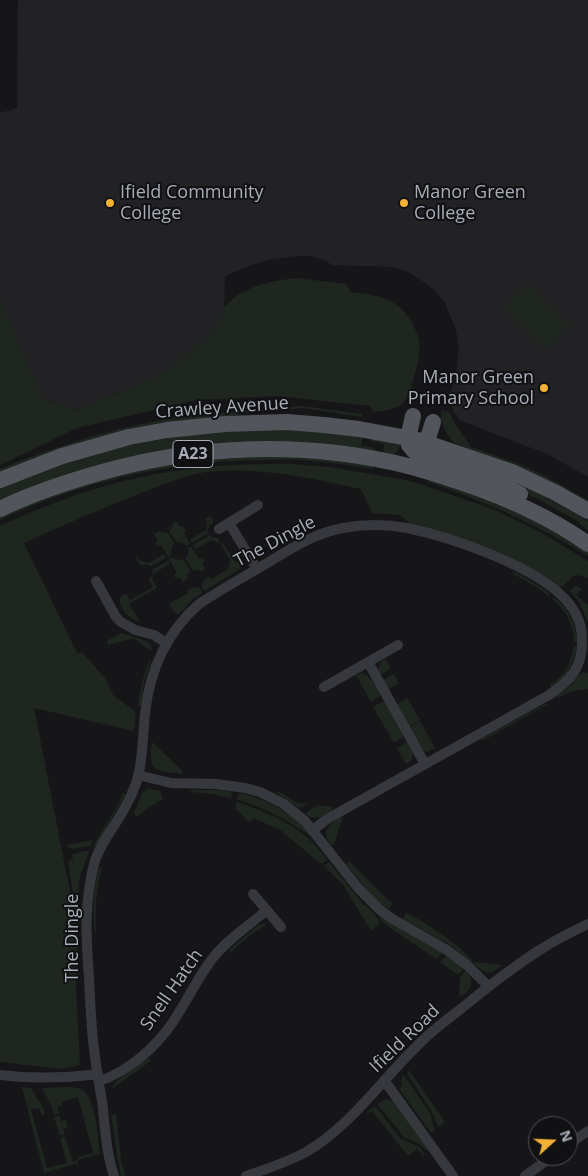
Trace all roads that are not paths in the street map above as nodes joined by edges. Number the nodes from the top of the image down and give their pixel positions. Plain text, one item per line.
1 (413, 416) dead end
2 (408, 438) junction
3 (422, 448) junction
4 (450, 451) junction
5 (394, 463) junction
6 (0, 480) edge
7 (258, 505) dead end
8 (0, 509) edge
9 (588, 511) edge
10 (229, 523) junction
11 (219, 529) dead end
12 (585, 541) edge
13 (257, 569) junction
14 (96, 581) dead end
15 (166, 643) junction
16 (398, 645) dead end
17 (368, 662) junction
18 (584, 664) edge
19 (324, 687) dead end
20 (424, 764) junction
21 (138, 775) junction
22 (314, 830) junction
23 (253, 894) dead end
24 (266, 910) junction
25 (588, 924) edge
26 (280, 927) dead end
27 (488, 986) junction
28 (0, 1075) edge
29 (99, 1078) junction
30 (384, 1080) junction
31 (539, 1166) edge
32 (114, 1176) edge
33 (246, 1176) edge
34 (452, 1176) edge
35 (525, 1176) edge

1 - 2 main road
2 - 3 main road, Crawley Avenue / A23
2 - 6 main road, Crawley Avenue / A23
3 - 4 main road, Crawley Avenue / A23
3 - 4 main road
3 - 5 main road
3 - 12 main road
4 - 9 main road, Crawley Avenue / A23
5 - 8 main road, A23
5 - 12 main road, A23
7 - 10 street
10 - 11 street
10 - 13 street
13 - 15 street, The Dingle
13 - 18 street, The Dingle
14 - 15 street
15 - 21 street, The Dingle
16 - 17 street
17 - 19 street
17 - 20 street
18 - 20 street, The Dingle
20 - 22 street, The Dingle
21 - 22 street
21 - 29 street, The Dingle
22 - 27 street
23 - 24 street
24 - 26 street
24 - 29 street, Snell Hatch
25 - 27 street, Ifield Road
27 - 30 street, Ifield Road
28 - 29 street
29 - 32 street, The Dingle
30 - 33 street, Ifield Road
30 - 34 street
31 - 35 street

